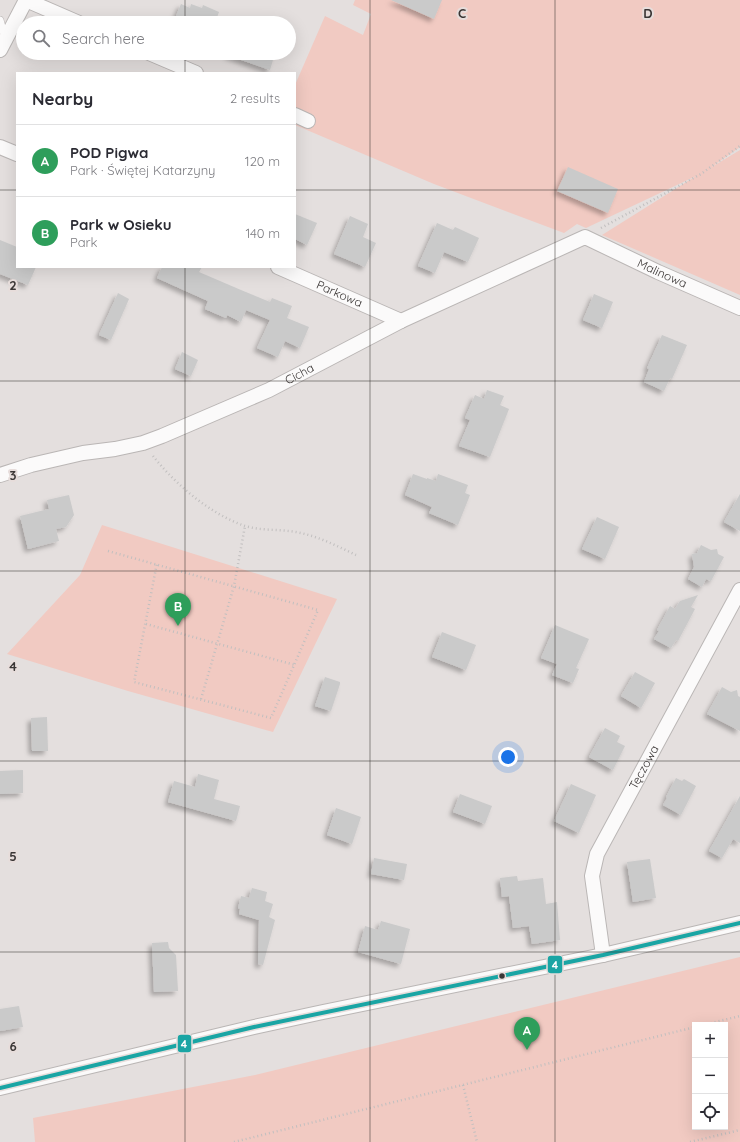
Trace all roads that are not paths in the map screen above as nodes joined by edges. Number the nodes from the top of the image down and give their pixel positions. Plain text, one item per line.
1 (26, 0) edge
2 (18, 16) edge
3 (63, 16) edge
4 (0, 20) edge
5 (16, 20) edge
6 (3, 45) edge
7 (165, 60) edge
8 (194, 72) edge
9 (296, 115) edge
10 (308, 121) dead end
11 (0, 147) edge
12 (16, 154) edge
13 (585, 237) joint
14 (280, 268) edge
15 (740, 308) edge
16 (402, 321) junction
17 (0, 475) edge
18 (740, 590) edge
19 (740, 922) edge
20 (603, 955) junction
21 (0, 1088) edge

1 - 2 street
1 - 3 street
4 - 6 lane
5 - 6 street
7 - 8 street
9 - 10 street
11 - 12 street
13 - 15 street, Malinowa
13 - 16 street, Cicha
14 - 16 street, Parkowa
16 - 17 street, Cicha
18 - 20 street, Tęczowa
19 - 20 street
20 - 21 street

